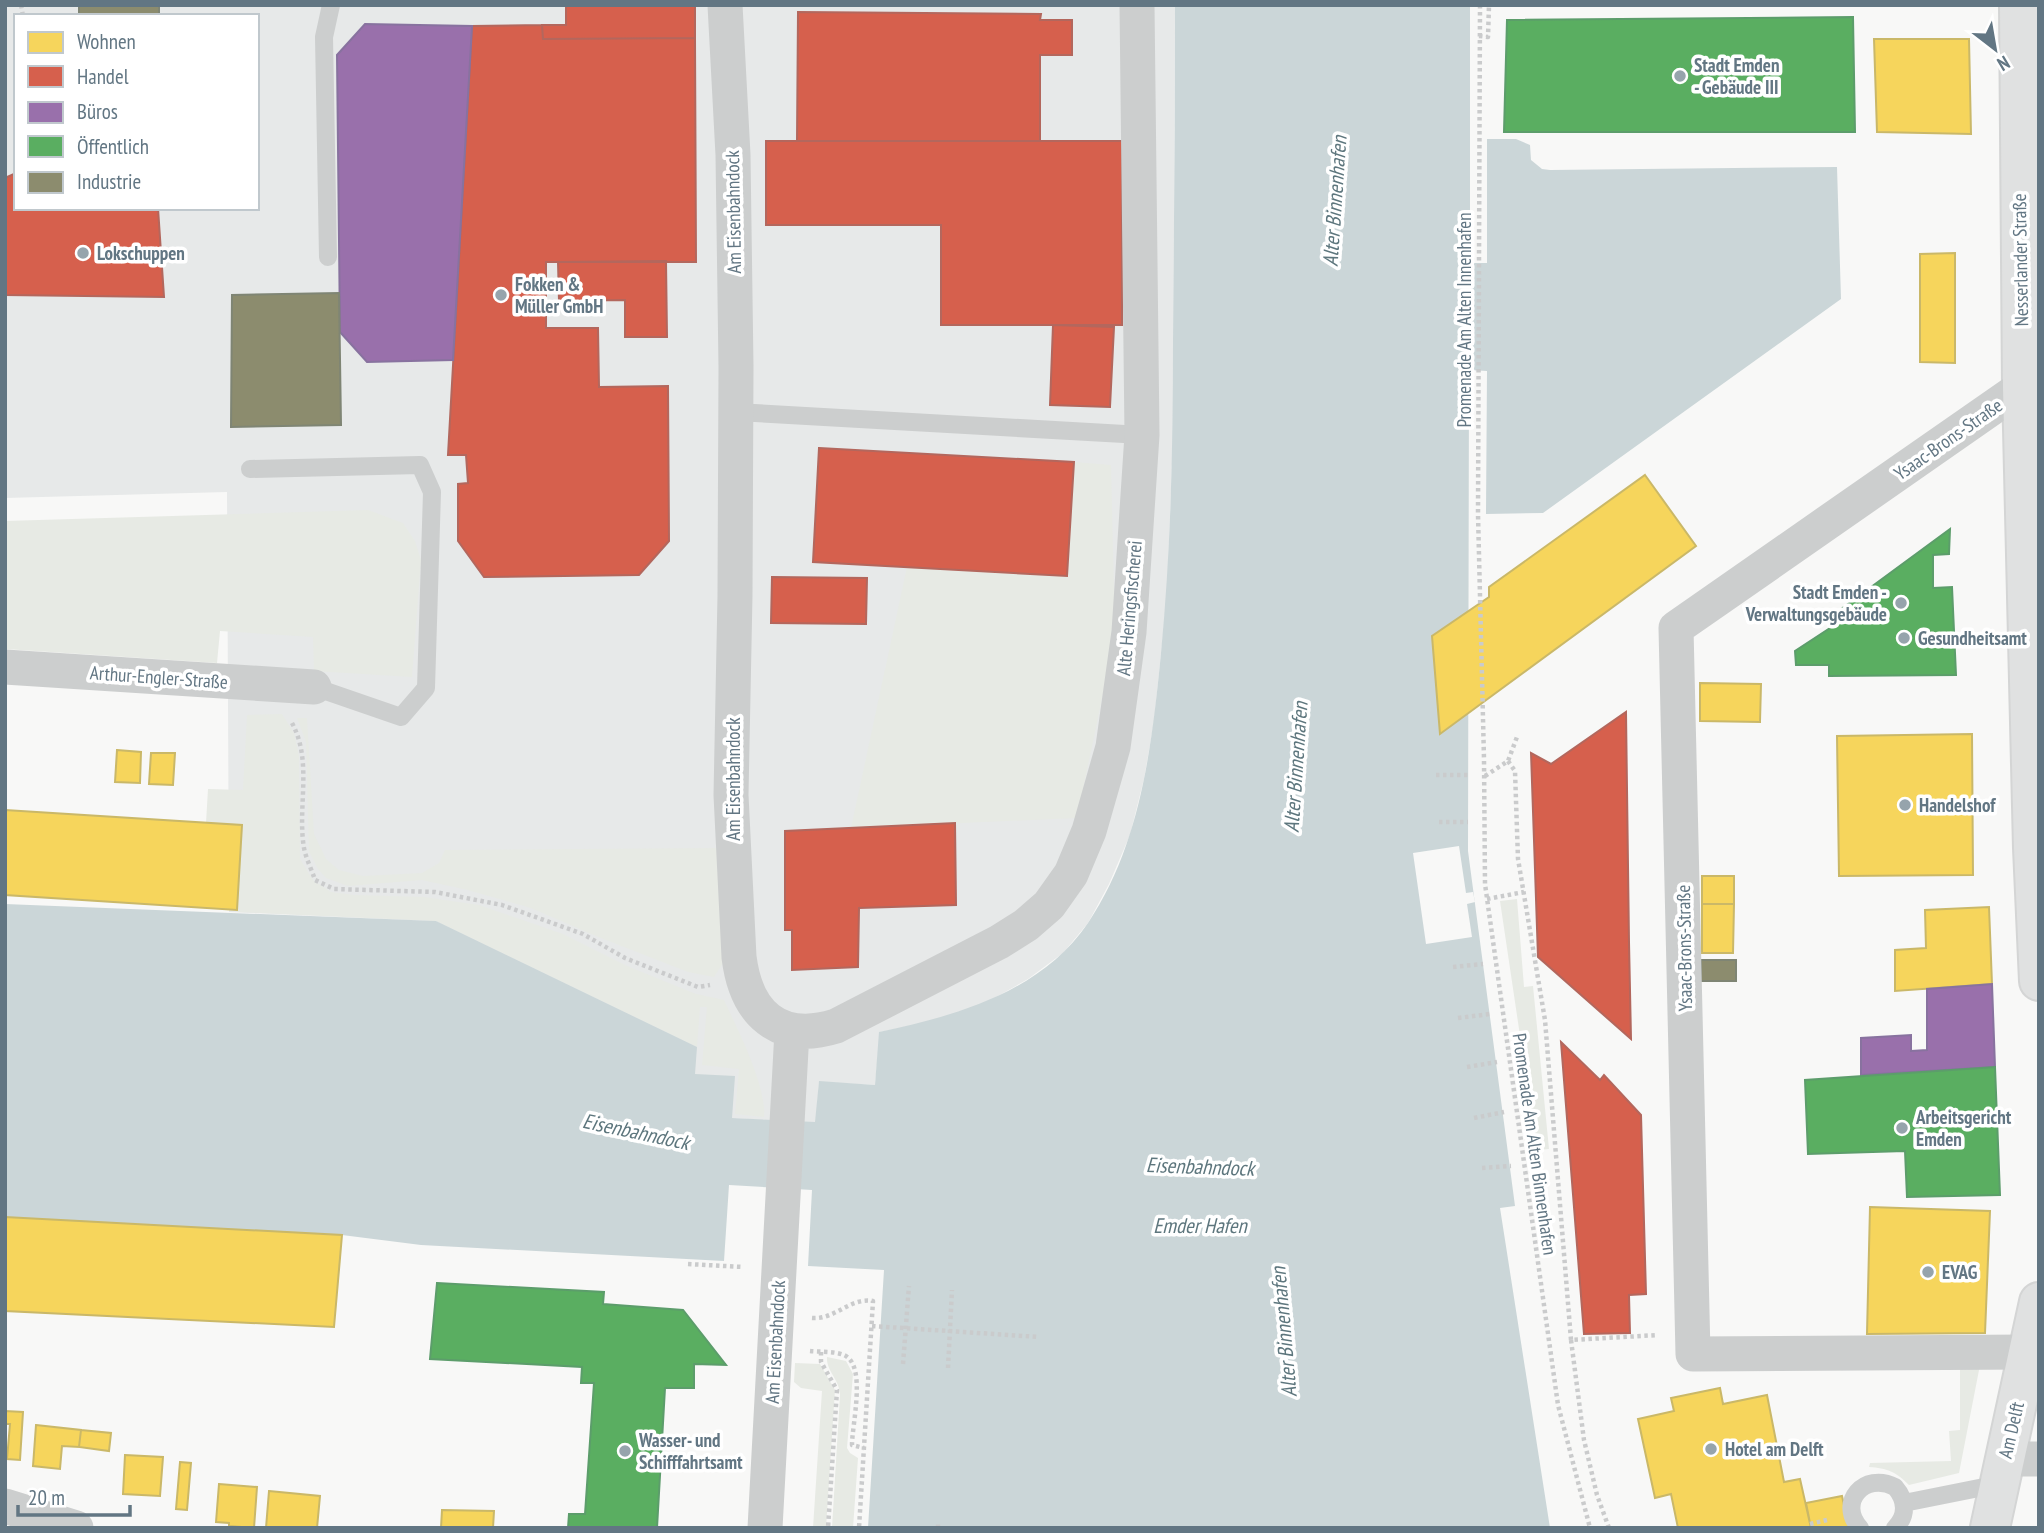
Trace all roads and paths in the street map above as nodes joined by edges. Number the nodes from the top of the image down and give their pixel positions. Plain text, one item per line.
1 (331, 5) edge
2 (726, 5) edge
3 (1137, 5) edge
4 (1480, 5) edge
5 (1489, 5) edge
6 (2019, 5) edge
7 (1479, 36) junction
8 (328, 257) dead end
9 (2022, 387) junction
10 (736, 412) junction
11 (1142, 435) junction
12 (250, 469) dead end
13 (5, 667) edge
14 (271, 685) junction
15 (314, 687) joint
16 (1517, 737) dead end
17 (1484, 760) joint
18 (1508, 761) junction
19 (1436, 775) dead end
20 (1468, 775) dead end
21 (1484, 777) junction
22 (1439, 822) dead end
23 (1468, 822) dead end
24 (1524, 892) junction
25 (1487, 899) junction
26 (1483, 964) dead end
27 (1453, 967) dead end
28 (741, 978) junction
29 (2039, 978) edge
30 (1490, 1014) dead end
31 (1458, 1018) dead end
32 (792, 1031) junction
33 (1497, 1062) dead end
34 (1467, 1067) dead end
35 (1504, 1112) dead end
36 (1474, 1118) dead end
37 (1511, 1166) dead end
38 (1482, 1168) dead end
39 (688, 1264) dead end
40 (724, 1266) dead end
41 (909, 1286) dead end
42 (952, 1290) dead end
43 (824, 1318) dead end
44 (872, 1326) junction
45 (906, 1327) junction
46 (2035, 1327) edge
47 (951, 1329) junction
48 (1040, 1336) dead end
49 (1572, 1340) junction
50 (1693, 1344) junction
51 (902, 1364) dead end
52 (948, 1368) dead end
53 (864, 1448) junction
54 (2014, 1467) edge
55 (1904, 1503) junction
56 (10, 1514) edge
57 (76, 1528) edge
58 (765, 1528) edge
59 (828, 1528) edge
60 (859, 1528) edge
61 (1590, 1528) edge
62 (1609, 1528) edge
63 (1860, 1528) edge
64 (1895, 1528) edge
65 (1990, 1528) edge

1 - 8 lane
2 - 10 street, Am Eisenbahndock
3 - 11 street, Alte Heringsfischerei
4 - 7 path, Promenade Am Alten Innenhafen
5 - 7 path, Promenade Am Alten Innenhafen
6 - 9 street, Nesserlander Straße
7 - 17 path, Promenade Am Alten Innenhafen
9 - 29 street, Nesserlander Straße
9 - 50 street, Ysaac-Brons-Straße
10 - 11 lane
10 - 28 street, Am Eisenbahndock
11 - 32 street, Alte Heringsfischerei
12 - 15 lane
13 - 14 street, Arthur-Engler-Straße
14 - 15 street, Arthur-Engler-Straße
14 - 28 path
16 - 18 path
17 - 21 path, Promenade Am Alten Binnenhafen
18 - 21 path
18 - 24 path
19 - 20 path
21 - 25 path, Promenade Am Alten Binnenhafen
22 - 23 path
24 - 25 path
24 - 49 path
25 - 61 path, Promenade Am Alten Binnenhafen
26 - 27 path
28 - 32 street, Am Eisenbahndock
30 - 31 path
32 - 58 street, Am Eisenbahndock
33 - 34 path
35 - 36 path
37 - 38 path
39 - 40 path
41 - 45 path
42 - 47 path
43 - 44 path
44 - 45 path
44 - 53 path
45 - 47 path
45 - 51 path
46 - 50 street
46 - 54 street, Am Delft
47 - 48 path
47 - 52 path
49 - 50 path
49 - 62 path
53 - 59 path
53 - 60 path
54 - 55 lane
54 - 65 street, Am Delft
55 - 63 lane
55 - 64 lane
56 - 57 street

